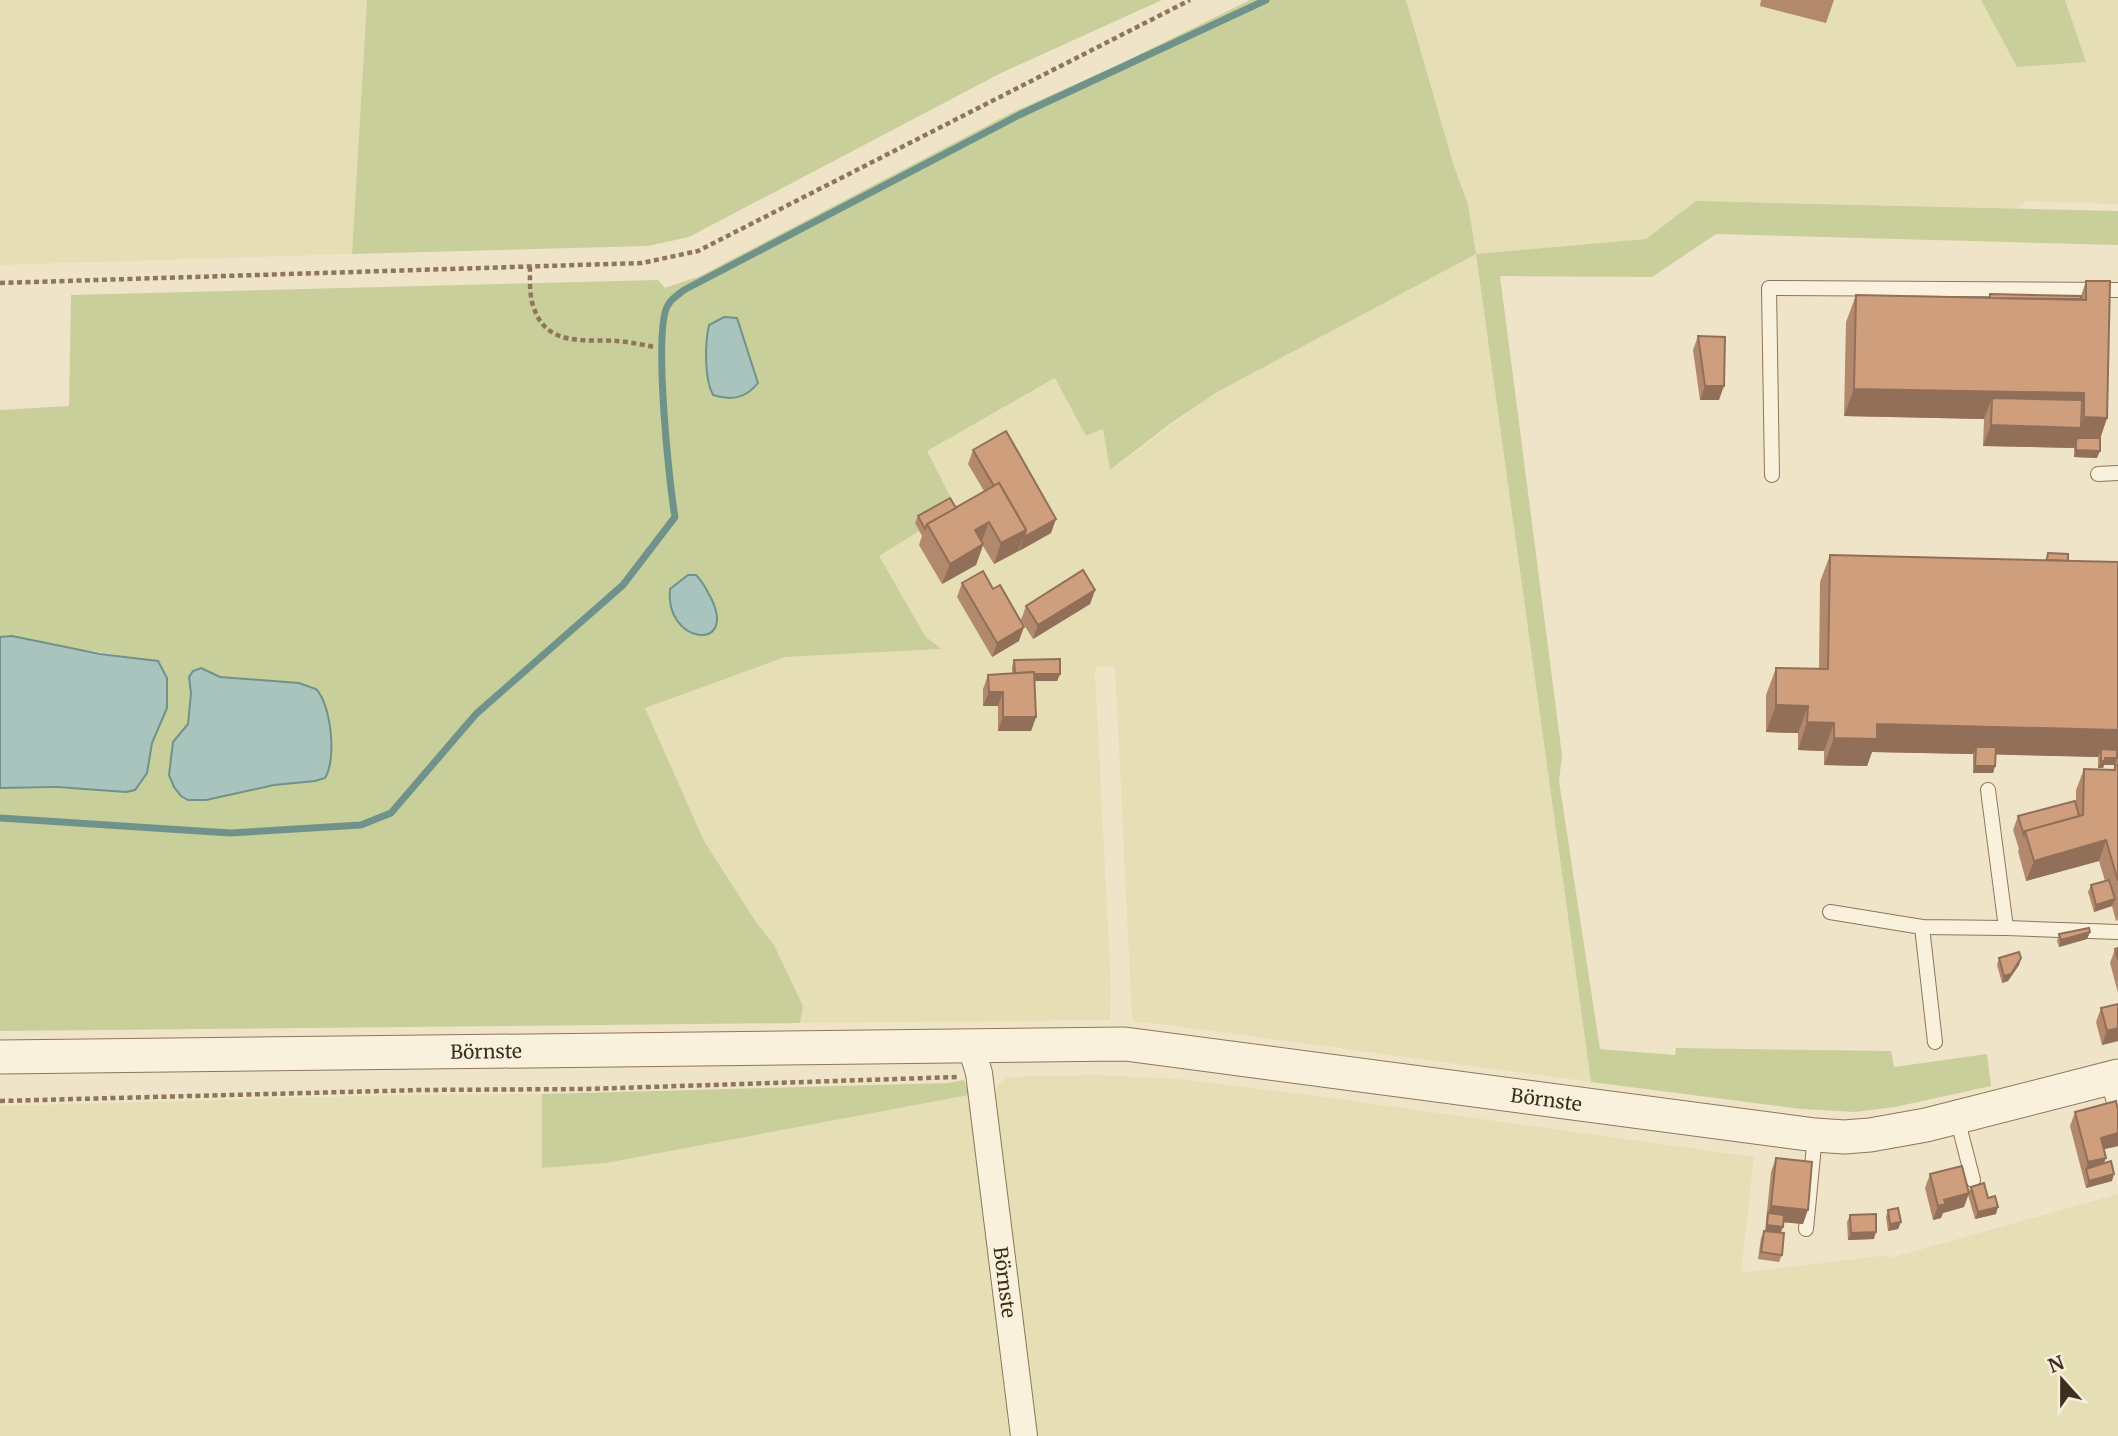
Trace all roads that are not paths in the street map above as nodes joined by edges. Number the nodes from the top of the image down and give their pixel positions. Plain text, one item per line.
1 (2118, 290) edge
2 (2118, 473) edge
3 (2098, 474) dead end
4 (1772, 475) dead end
5 (1988, 790) dead end
6 (1830, 912) dead end
7 (1922, 927) junction
8 (2006, 928) junction
9 (2118, 932) edge
10 (1936, 1042) dead end
11 (0, 1057) edge
12 (975, 1060) junction
13 (2113, 1078) edge
14 (2118, 1115) edge
15 (1957, 1118) junction
16 (1815, 1135) junction
17 (1973, 1180) dead end
18 (1805, 1229) dead end
19 (1024, 1436) edge

1 - 4 lane
2 - 3 lane
5 - 8 lane
6 - 7 lane
7 - 8 lane
7 - 10 lane
8 - 9 lane
11 - 12 street, Börnste
12 - 16 street, Börnste
12 - 19 street, Börnste
13 - 14 lane
13 - 15 street, Börnste
15 - 16 street, Börnste
15 - 17 lane
16 - 18 lane

